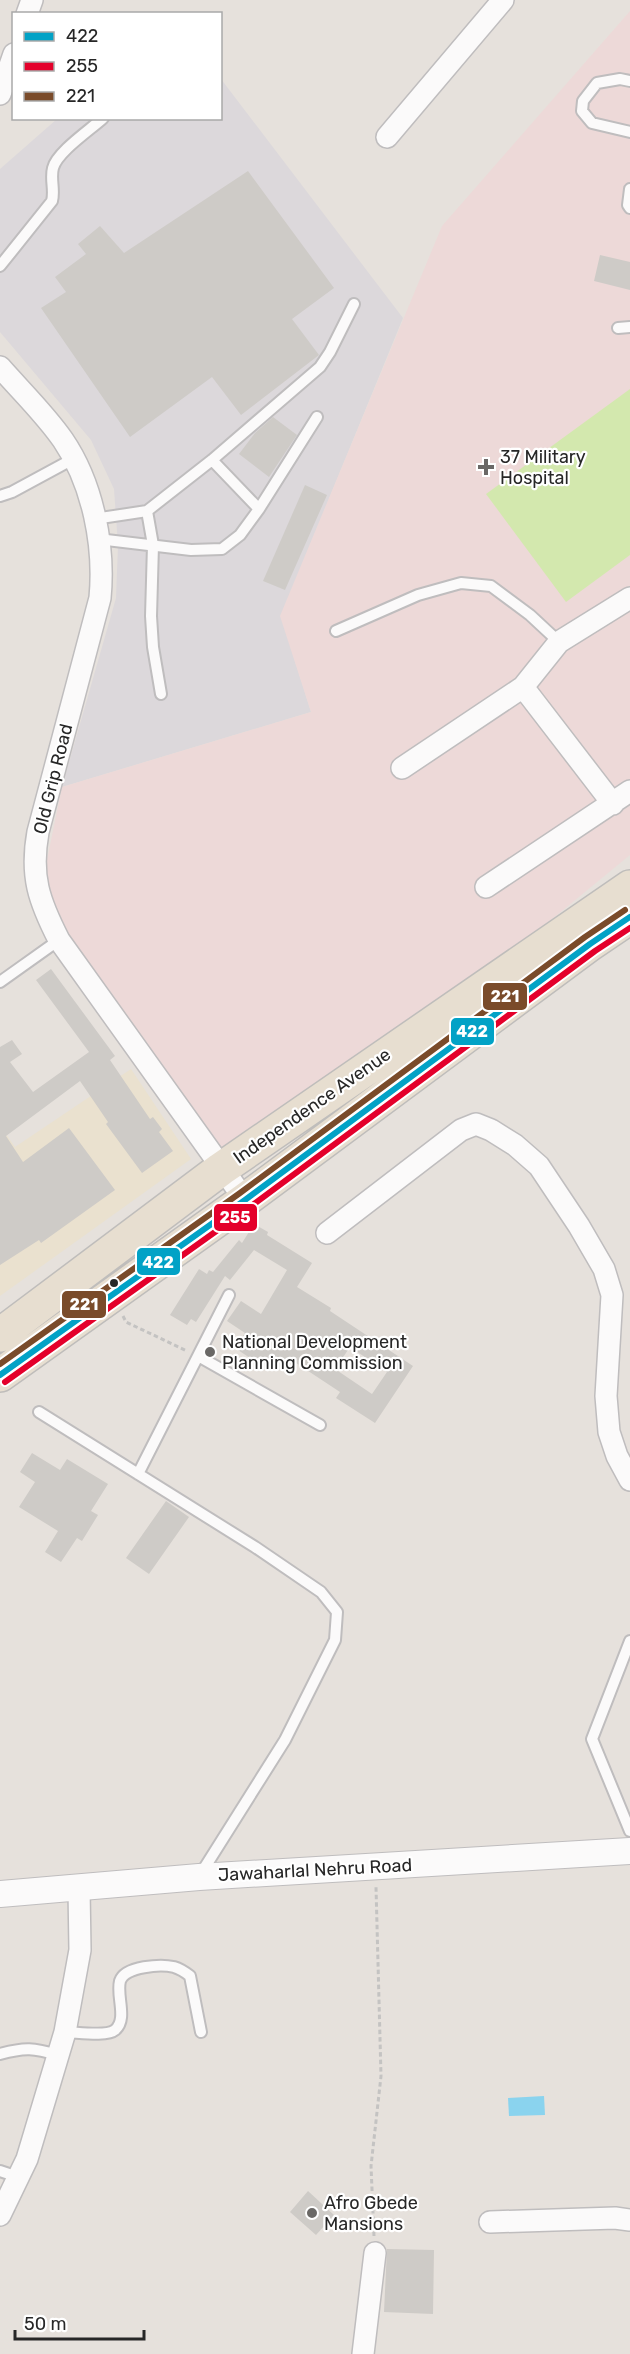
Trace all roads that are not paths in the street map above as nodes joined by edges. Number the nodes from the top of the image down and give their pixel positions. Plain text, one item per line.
1 (503, 0) edge
2 (12, 60) edge
3 (630, 81) edge
4 (0, 94) edge
5 (101, 120) edge
6 (630, 132) edge
7 (387, 137) dead end
8 (630, 189) edge
9 (630, 208) edge
10 (0, 266) edge
11 (354, 304) dead end
12 (630, 327) edge
13 (618, 328) dead end
14 (0, 367) edge
15 (317, 417) dead end
16 (73, 459) junction
17 (212, 460) junction
18 (0, 496) edge
19 (259, 509) junction
20 (147, 511) junction
21 (96, 529) junction
22 (153, 545) junction
23 (630, 598) edge
24 (336, 631) dead end
25 (559, 642) junction
26 (523, 687) junction
27 (161, 694) dead end
28 (402, 768) dead end
29 (630, 791) edge
30 (613, 804) junction
31 (486, 887) dead end
32 (630, 887) edge
33 (630, 917) edge
34 (58, 940) junction
35 (0, 982) edge
36 (221, 1169) junction
37 (244, 1200) junction
38 (327, 1233) dead end
39 (229, 1295) dead end
40 (0, 1335) edge
41 (198, 1356) junction
42 (0, 1375) edge
43 (39, 1412) dead end
44 (320, 1425) dead end
45 (138, 1474) junction
46 (630, 1480) edge
47 (630, 1641) edge
48 (630, 1831) edge
49 (630, 1851) edge
50 (199, 1878) junction
51 (79, 1889) junction
52 (0, 1894) edge
53 (65, 2032) junction
54 (201, 2032) dead end
55 (0, 2054) edge
56 (58, 2055) junction
57 (9, 2174) edge
58 (0, 2215) edge
59 (630, 2220) edge
60 (490, 2222) dead end
61 (375, 2253) road end
62 (363, 2354) edge

1 - 7 street
2 - 4 street
3 - 6 lane
5 - 10 lane
8 - 9 lane
11 - 17 lane
12 - 13 lane
14 - 16 street, Old Grip Road
15 - 19 lane
16 - 18 lane
16 - 21 street, Old Grip Road
17 - 19 lane
17 - 20 lane
19 - 22 lane
20 - 21 lane
20 - 22 lane
21 - 22 lane
21 - 34 street, Old Grip Road
22 - 27 lane
23 - 25 street
24 - 25 lane
25 - 26 street
26 - 28 street
26 - 30 street
29 - 30 street
30 - 31 street
32 - 36 highway, Independence Avenue
33 - 37 highway, Independence Avenue
34 - 35 lane
34 - 36 street, Old Grip Road
36 - 37 street, Old Grip Road
36 - 40 highway, Independence Avenue
37 - 42 highway, Independence Avenue
38 - 46 street
39 - 41 lane
41 - 44 lane
41 - 45 lane
43 - 45 lane
45 - 50 lane
47 - 48 lane
49 - 50 street, Jawaharlal Nehru Road
50 - 51 street, Jawaharlal Nehru Road
51 - 52 street, Jawaharlal Nehru Road
51 - 53 street
53 - 54 lane
53 - 56 street
55 - 56 lane
56 - 57 street
57 - 58 street
59 - 60 street
61 - 62 street

